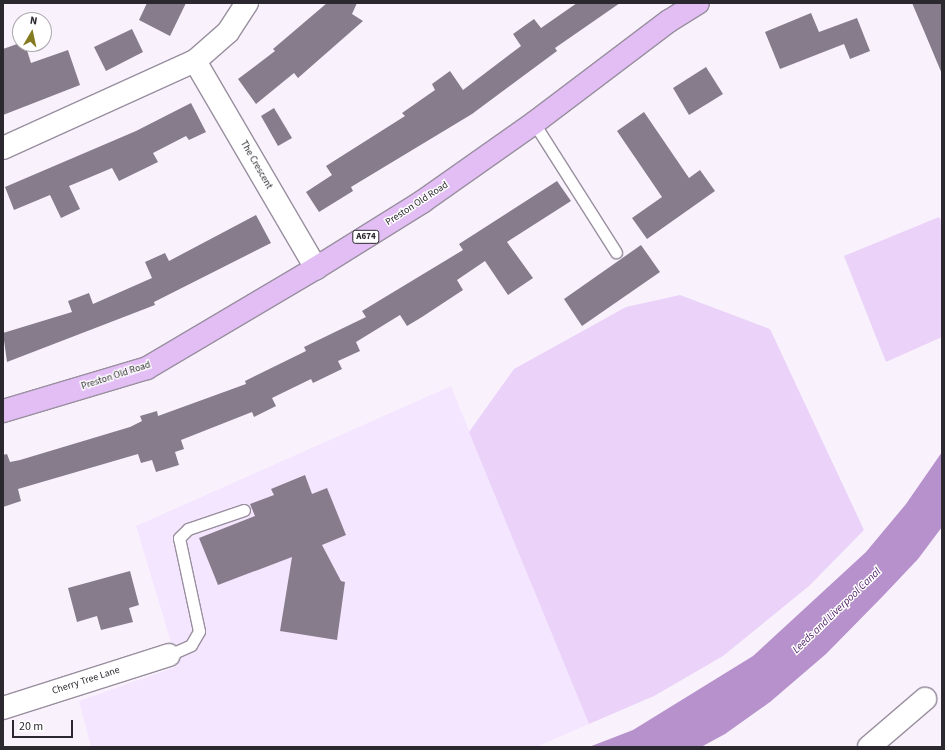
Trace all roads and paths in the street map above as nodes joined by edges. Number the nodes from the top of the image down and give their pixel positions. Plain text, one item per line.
1 (247, 3) edge
2 (698, 3) edge
3 (195, 61) junction
4 (534, 124) junction
5 (3, 148) edge
6 (616, 252) dead end
7 (316, 268) junction
8 (3, 411) edge
9 (244, 510) dead end
10 (169, 655) joint
11 (925, 699) dead end
12 (3, 708) edge
13 (869, 747) edge

1 - 3 street
2 - 4 main road, Preston Old Road / A674
3 - 5 street
3 - 7 street, The Crescent
4 - 6 lane
4 - 7 main road, Preston Old Road / A674
7 - 8 main road, Preston Old Road / A674
9 - 10 lane
10 - 12 street, Cherry Tree Lane
11 - 13 street

